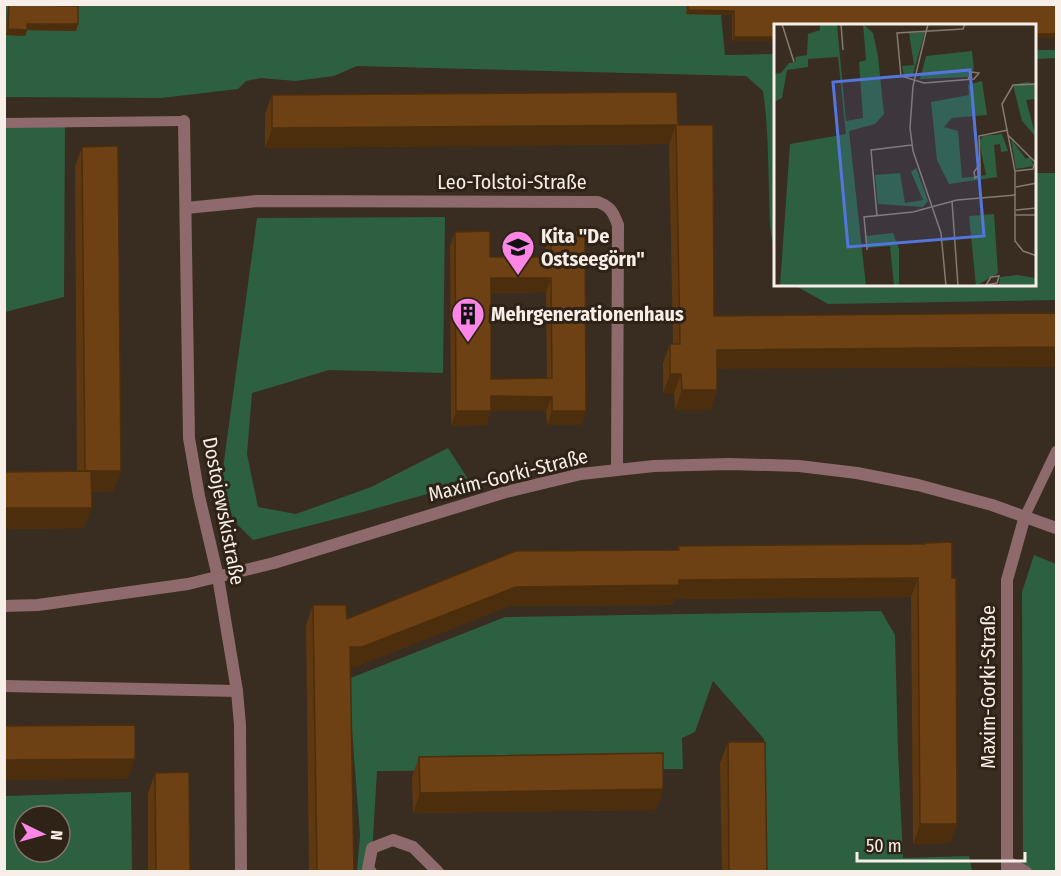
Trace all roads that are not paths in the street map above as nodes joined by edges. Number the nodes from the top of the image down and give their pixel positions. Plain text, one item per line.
1 (184, 121) joint
2 (4, 123) edge
3 (186, 208) junction
4 (1056, 451) edge
5 (617, 470) junction
6 (1025, 516) junction
7 (1056, 528) edge
8 (218, 577) junction
9 (4, 606) edge
10 (4, 686) edge
11 (237, 691) junction
12 (1008, 867) edge
13 (241, 872) edge
14 (371, 872) edge
15 (438, 872) edge
16 (1026, 872) edge

1 - 2 lane
1 - 3 street, Dostojewskistraße
3 - 5 street, Leo-Tolstoi-Straße
3 - 8 street, Dostojewskistraße
4 - 6 lane
5 - 6 street, Maxim-Gorki-Straße
5 - 8 street, Maxim-Gorki-Straße
6 - 7 street, Maxim-Gorki-Straße
6 - 12 street, Maxim-Gorki-Straße
8 - 9 street, Maxim-Gorki-Straße
8 - 11 street, Dostojewskistraße
10 - 11 street
11 - 13 street, Dostojewskistraße
12 - 16 street, Maxim-Gorki-Straße
14 - 15 street

